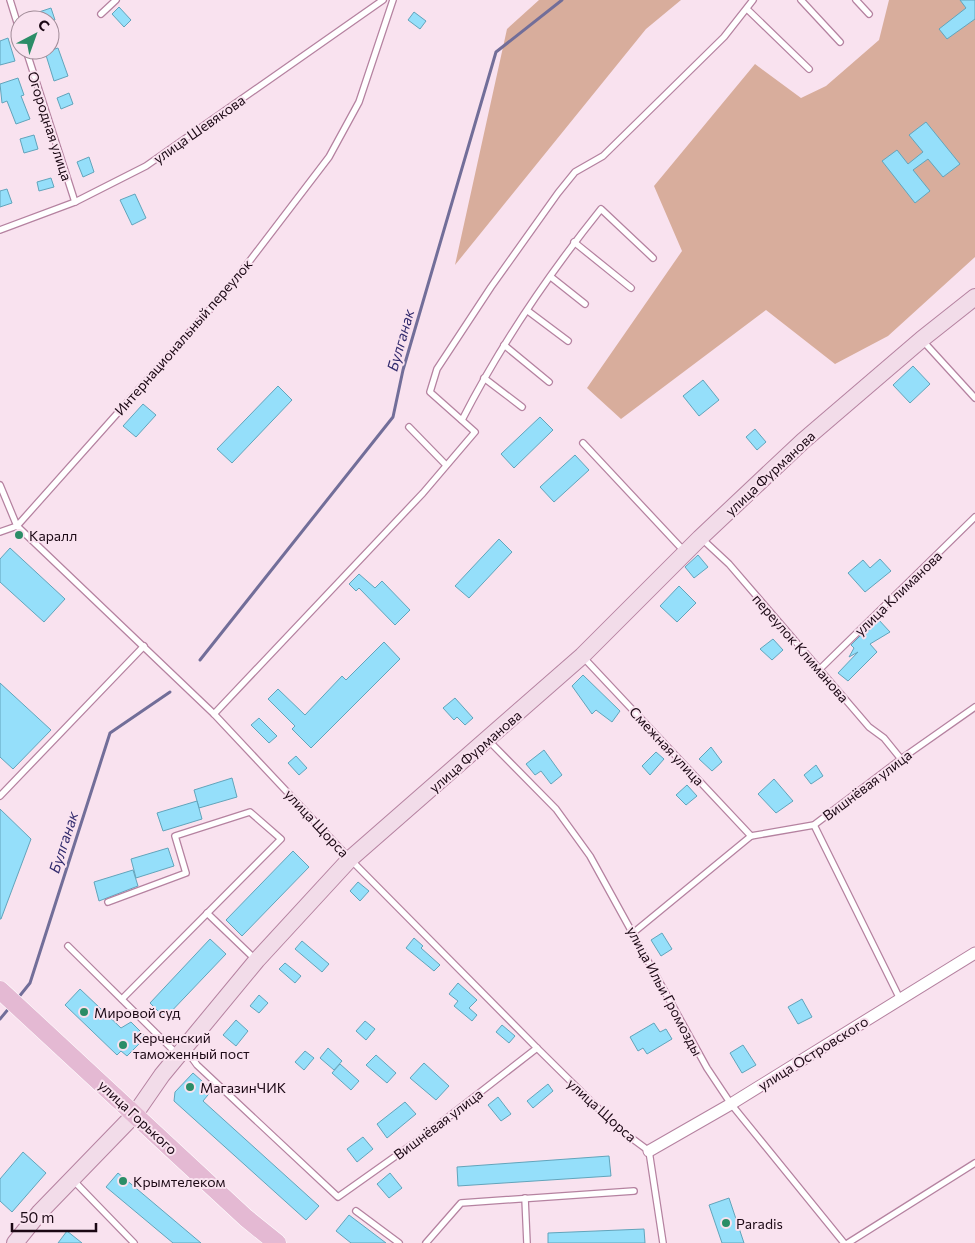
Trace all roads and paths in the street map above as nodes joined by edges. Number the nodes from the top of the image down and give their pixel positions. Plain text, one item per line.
1 (116, 0) edge
2 (383, 0) edge
3 (393, 0) edge
4 (753, 0) edge
5 (801, 0) edge
6 (856, 0) edge
7 (747, 9) junction
8 (101, 14) dead end
9 (869, 14) dead end
10 (840, 42) dead end
11 (29, 60) edge
12 (809, 69) dead end
13 (75, 202) junction
14 (0, 230) edge
15 (574, 242) junction
16 (653, 258) dead end
17 (551, 277) junction
18 (631, 288) dead end
19 (975, 297) edge
20 (585, 304) dead end
21 (528, 310) junction
22 (922, 340) junction
23 (568, 341) dead end
24 (504, 345) junction
25 (484, 378) junction
26 (549, 382) dead end
27 (975, 398) edge
28 (522, 407) dead end
29 (462, 420) junction
30 (409, 427) dead end
31 (582, 443) dead end
32 (446, 464) junction
33 (0, 485) edge
34 (975, 516) edge
35 (17, 526) junction
36 (0, 532) edge
37 (700, 538) junction
38 (685, 553) junction
39 (144, 646) junction
40 (582, 656) junction
41 (820, 668) junction
42 (975, 707) edge
43 (214, 714) junction
44 (488, 740) junction
45 (901, 759) junction
46 (0, 796) edge
47 (814, 825) junction
48 (751, 836) junction
49 (350, 859) junction
50 (108, 902) dead end
51 (207, 913) junction
52 (633, 933) junction
53 (68, 946) dead end
54 (975, 953) edge
55 (257, 960) junction
56 (0, 990) edge
57 (122, 998) junction
58 (900, 999) junction
59 (536, 1048) junction
60 (181, 1052) junction
61 (731, 1104) junction
62 (135, 1114) junction
63 (649, 1151) junction
64 (975, 1163) edge
65 (72, 1179) junction
66 (634, 1190) dead end
67 (525, 1198) junction
68 (356, 1211) dead end
69 (274, 1242) edge
70 (15, 1243) edge
71 (134, 1243) edge
72 (399, 1243) edge
73 (426, 1243) edge
74 (527, 1243) edge
75 (663, 1243) edge
76 (844, 1243) edge
77 (848, 1243) edge

1 - 8 lane
2 - 13 lane, улица Шевякова
3 - 35 lane, Интернациональный переулок
4 - 7 lane
5 - 10 lane
6 - 9 lane
7 - 12 lane
7 - 29 lane
11 - 13 lane, Огородная улица
13 - 14 lane, улица Шевякова
15 - 16 lane
15 - 17 lane
15 - 18 lane
17 - 20 lane
17 - 21 lane
19 - 22 main road, улица Фурманова
21 - 23 lane
21 - 24 lane
22 - 27 lane
22 - 37 main road, улица Фурманова
24 - 25 lane
24 - 26 lane
25 - 28 lane
25 - 29 lane
29 - 32 lane
30 - 32 lane
31 - 38 lane
32 - 43 lane
33 - 35 lane, улица Щорса
34 - 41 lane, улица Климанова
35 - 36 lane
35 - 39 lane, улица Щорса
37 - 38 main road, улица Фурманова
37 - 41 lane, переулок Климанова
38 - 40 main road, улица Фурманова
39 - 43 lane, улица Щорса
39 - 46 lane
40 - 44 main road, улица Фурманова
40 - 48 lane, Смежная улица
41 - 45 lane, переулок Климанова
42 - 45 lane, Вишнёвая улица
43 - 49 lane, улица Щорса
44 - 49 main road, улица Фурманова
44 - 52 lane, улица Ильи Громозды
45 - 47 lane, Вишнёвая улица
47 - 48 lane, Вишнёвая улица
47 - 58 lane
48 - 52 lane, Вишнёвая улица
49 - 55 main road, улица Фурманова
49 - 59 lane, улица Щорса
50 - 51 lane
51 - 55 lane
51 - 57 lane
52 - 61 lane, улица Ильи Громозды
53 - 57 lane
54 - 58 street, улица Островского
55 - 60 main road, улица Фурманова
56 - 62 main road, улица Горького
57 - 60 lane
58 - 61 street, улица Островского
59 - 60 lane, Вишнёвая улица
59 - 63 lane, улица Щорса
60 - 62 main road, улица Фурманова
61 - 63 street, улица Островского
61 - 76 lane, улица Ильи Громозды
62 - 65 main road, улица Фурманова
62 - 69 main road, улица Горького
63 - 75 lane
64 - 77 lane
65 - 70 main road, улица Фурманова
65 - 71 lane
66 - 67 lane
67 - 73 lane
67 - 74 lane
68 - 72 lane

